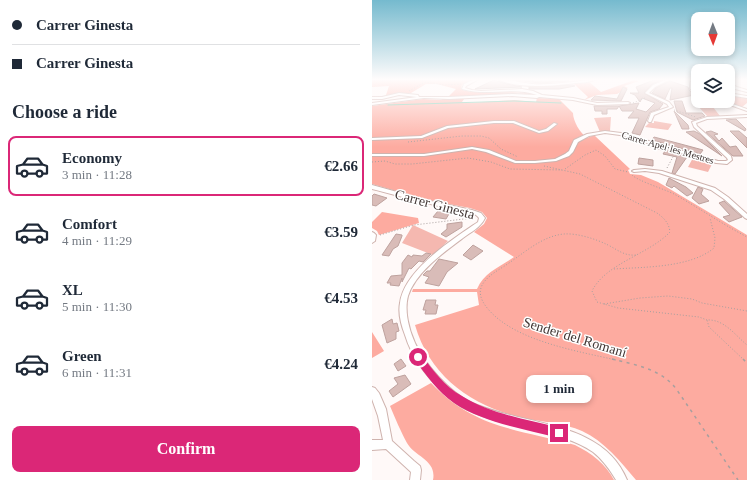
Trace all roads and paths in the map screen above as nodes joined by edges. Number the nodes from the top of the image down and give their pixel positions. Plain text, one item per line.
1 (384, 102) edge
2 (591, 102) edge
3 (666, 102) edge
4 (628, 103) dead end
5 (372, 104) edge
6 (735, 106) edge
7 (668, 108) junction
8 (747, 110) edge
9 (747, 116) edge
10 (700, 119) junction
11 (650, 121) dead end
12 (555, 124) dead end
13 (372, 139) edge
14 (404, 142) dead end
15 (676, 151) dead end
16 (372, 155) edge
17 (519, 158) dead end
18 (372, 162) edge
19 (532, 162) junction
20 (564, 170) junction
21 (633, 171) junction
22 (664, 172) dead end
23 (372, 187) edge
24 (477, 217) dead end
25 (710, 217) junction
26 (747, 217) edge
27 (375, 235) edge
28 (747, 237) edge
29 (372, 241) edge
30 (637, 255) junction
31 (614, 269) junction
32 (603, 305) junction
33 (747, 310) edge
34 (707, 320) junction
35 (747, 345) edge
36 (747, 363) edge
37 (372, 391) edge
38 (388, 444) junction
39 (372, 445) edge
40 (415, 480) edge
41 (622, 480) edge
42 (738, 480) edge

1 - 5 street
2 - 4 street
3 - 7 street
6 - 8 street
7 - 10 path
7 - 11 street
9 - 10 street
10 - 19 street, Carrer Apel·les Mestres
12 - 13 street
14 - 17 path
15 - 22 path
16 - 19 street
18 - 20 path
19 - 20 path
20 - 21 path
20 - 30 path
21 - 25 path
21 - 26 street
23 - 41 street, Carrer Ginesta
24 - 27 path
25 - 28 path
25 - 31 path
27 - 29 street
30 - 31 path
30 - 42 path, Sender del Romaní
31 - 32 path
32 - 33 path
32 - 34 path
34 - 35 path
34 - 36 path
37 - 38 street
38 - 39 street
38 - 40 street

